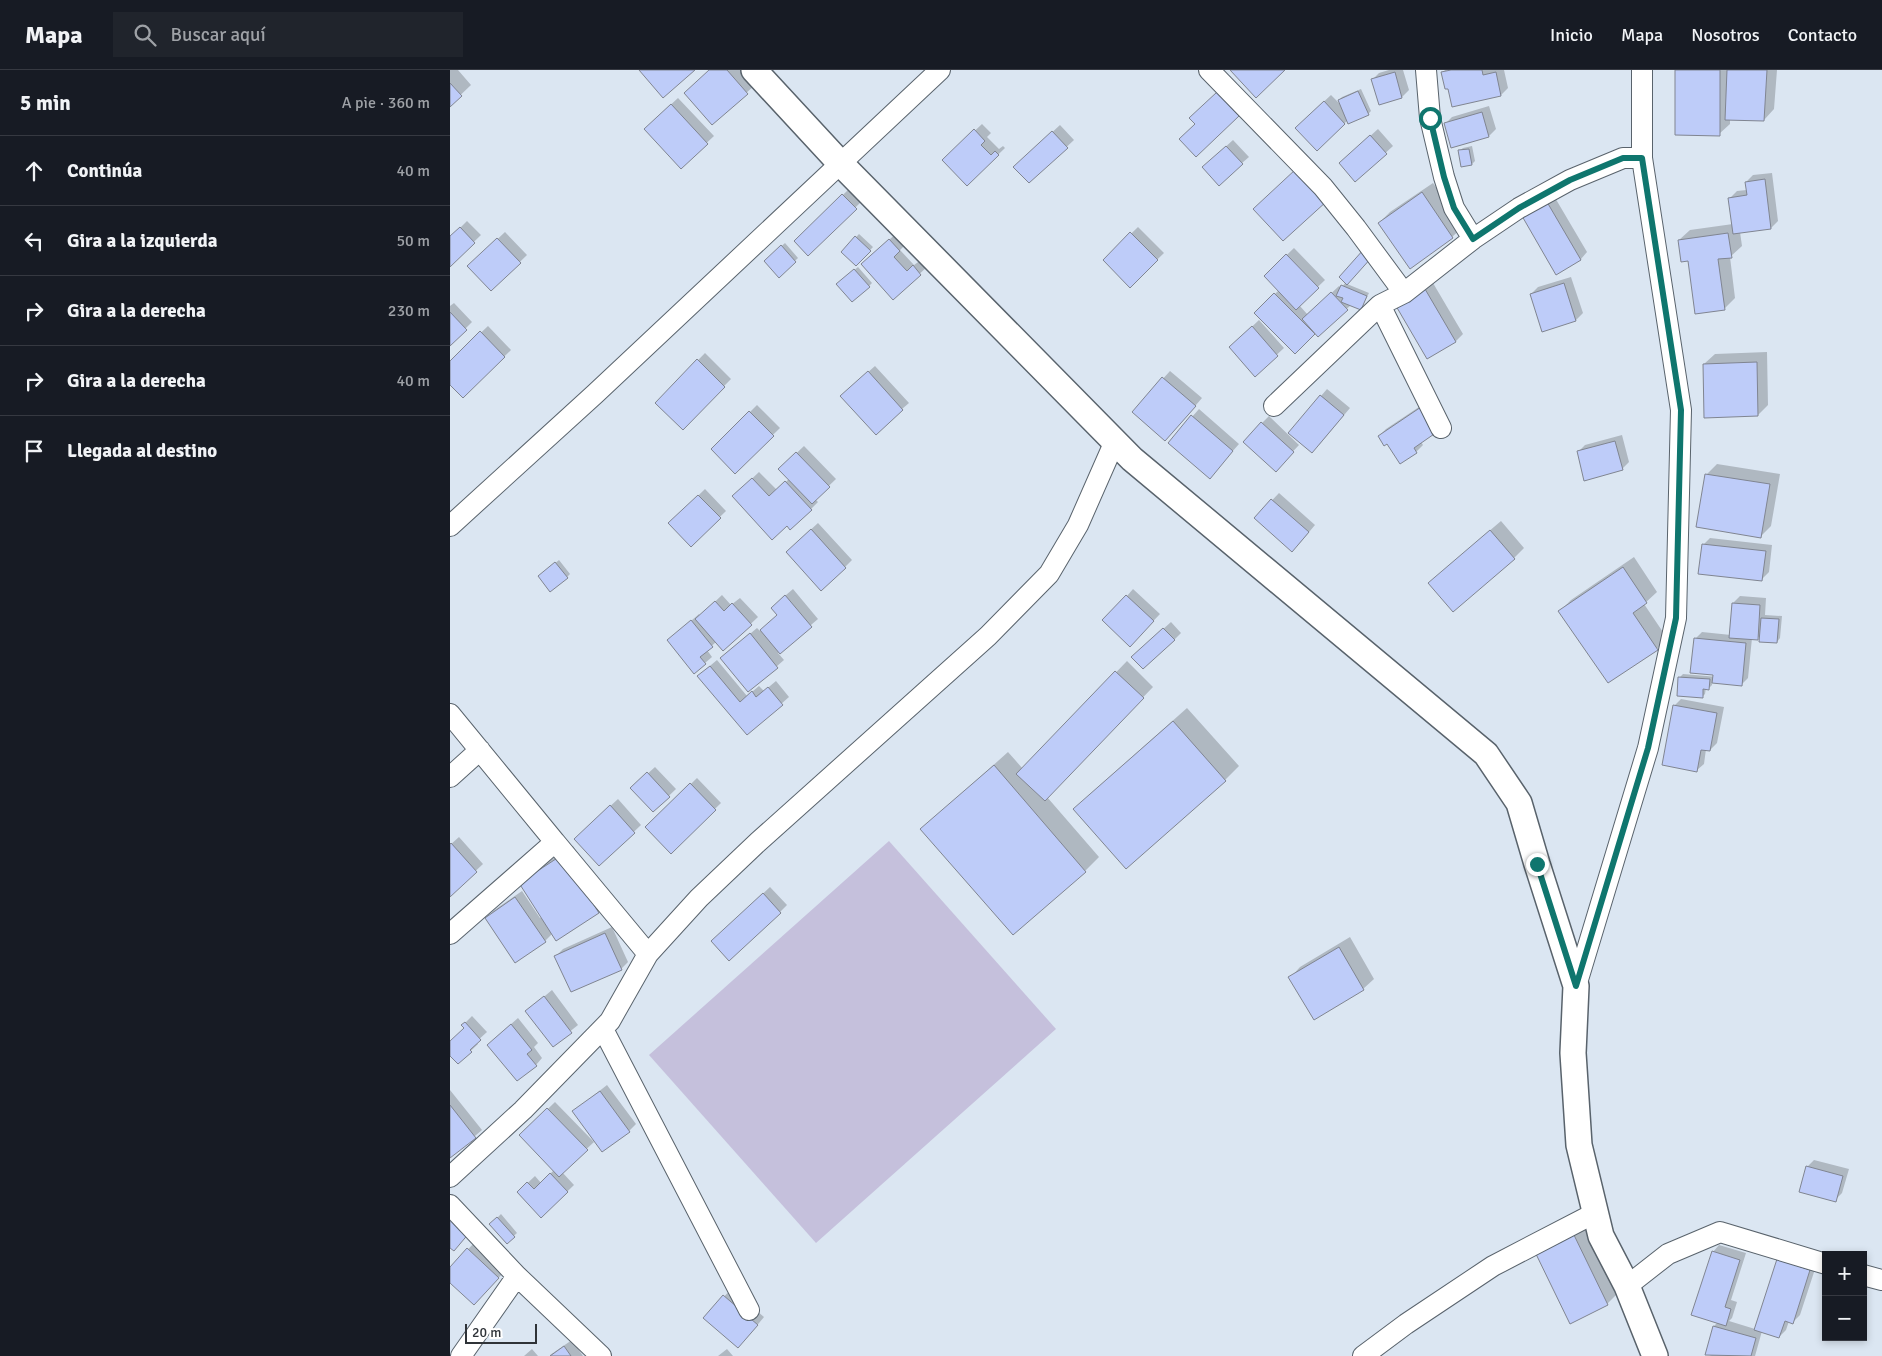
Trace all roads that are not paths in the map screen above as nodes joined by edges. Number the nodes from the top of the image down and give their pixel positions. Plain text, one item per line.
1 (754, 70) edge
2 (940, 70) edge
3 (1209, 70) edge
4 (1426, 70) edge
5 (1642, 70) edge
6 (1642, 158) junction
7 (840, 164) junction
8 (1473, 239) junction
9 (1404, 293) junction
10 (1380, 305) junction
11 (1274, 406) dead end
12 (1441, 428) dead end
13 (1115, 441) junction
14 (450, 526) edge
15 (450, 714) edge
16 (480, 750) junction
17 (450, 776) edge
18 (555, 842) junction
19 (450, 934) edge
20 (648, 954) junction
21 (1576, 986) junction
22 (603, 1028) junction
23 (450, 1176) edge
24 (450, 1205) edge
25 (1596, 1213) junction
26 (1822, 1263) edge
27 (517, 1276) junction
28 (1867, 1276) edge
29 (1882, 1280) edge
30 (1627, 1286) junction
31 (749, 1310) dead end
32 (461, 1356) edge
33 (601, 1356) edge
34 (1363, 1356) edge
35 (1655, 1356) edge

1 - 7 street
2 - 7 street
3 - 9 street
4 - 8 street
5 - 6 street
6 - 8 street
6 - 21 street
7 - 13 street
7 - 14 street
8 - 9 street
9 - 10 street
10 - 11 street
10 - 12 street
13 - 20 street
13 - 21 street
15 - 16 street
16 - 17 street
16 - 18 street
18 - 19 street
18 - 20 street
20 - 22 street
21 - 25 street
22 - 23 street
22 - 31 street
24 - 27 street
25 - 30 street
25 - 34 street
26 - 30 street
27 - 32 street
27 - 33 street
28 - 29 street
30 - 35 street

